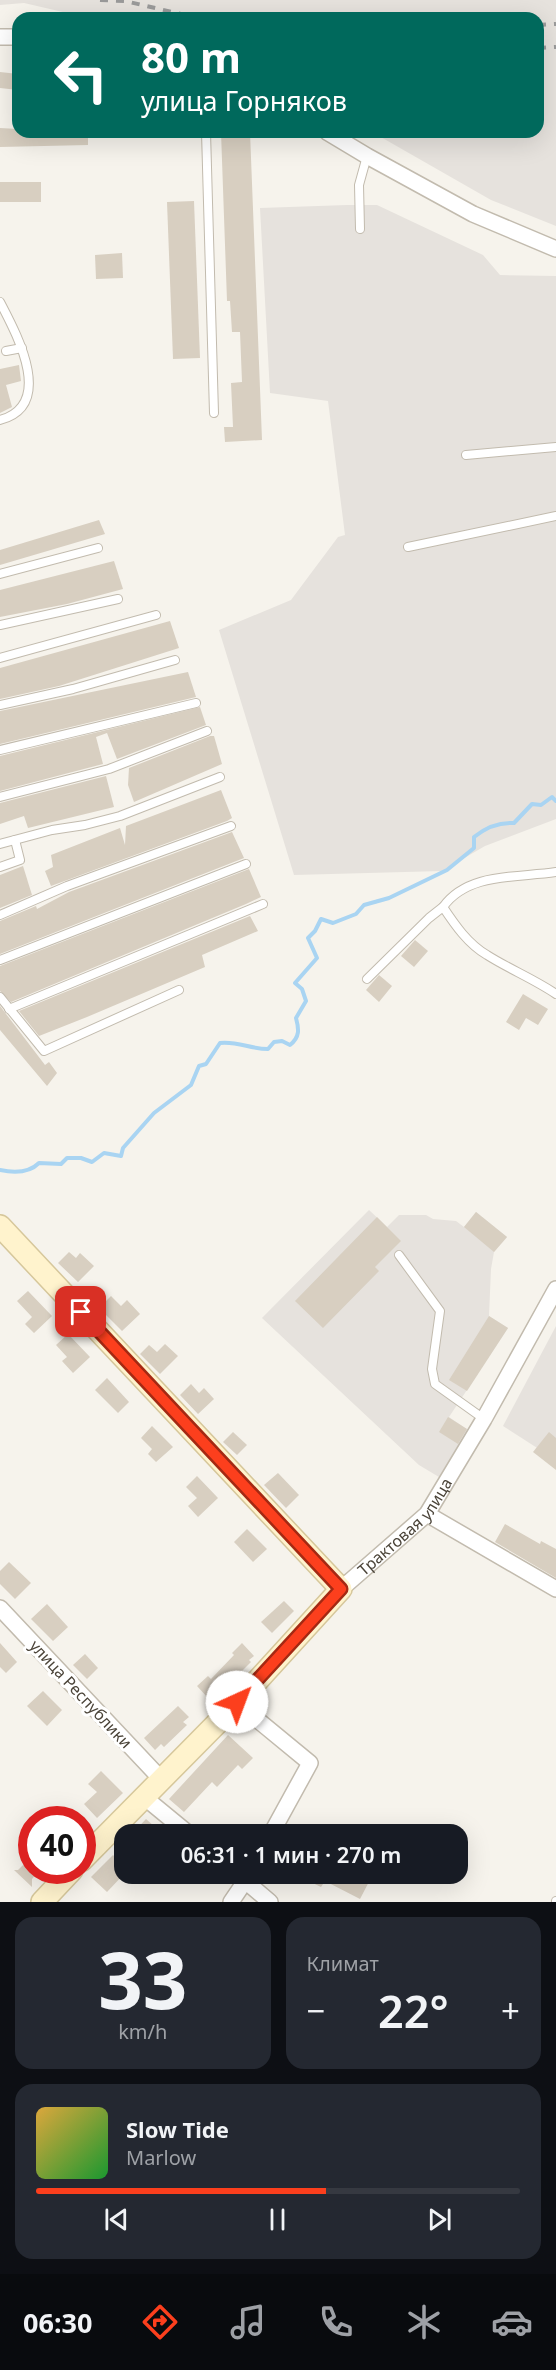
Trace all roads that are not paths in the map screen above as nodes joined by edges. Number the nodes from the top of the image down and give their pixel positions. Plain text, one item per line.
1 (206, 138) edge
2 (337, 138) edge
3 (367, 156) junction
4 (360, 230) dead end
5 (556, 249) edge
6 (0, 302) edge
7 (22, 348) junction
8 (6, 351) dead end
9 (214, 413) dead end
10 (0, 420) edge
11 (556, 447) edge
12 (466, 455) dead end
13 (556, 516) edge
14 (408, 547) dead end
15 (98, 549) dead end
16 (0, 574) edge
17 (118, 599) dead end
18 (156, 615) dead end
19 (0, 625) edge
20 (0, 658) edge
21 (175, 660) dead end
22 (195, 703) dead end
23 (0, 705) edge
24 (207, 731) dead end
25 (0, 750) edge
26 (220, 777) dead end
27 (0, 797) edge
28 (231, 826) dead end
29 (15, 840) junction
30 (0, 844) edge
31 (246, 864) dead end
32 (0, 867) edge
33 (556, 872) edge
34 (263, 904) dead end
35 (443, 907) junction
36 (0, 915) edge
37 (0, 960) edge
38 (367, 979) dead end
39 (179, 990) dead end
40 (556, 993) edge
41 (0, 997) edge
42 (9, 1009) junction
43 (0, 1226) edge
44 (399, 1255) dead end
45 (556, 1289) edge
46 (484, 1419) junction
47 (427, 1514) junction
48 (556, 1588) edge
49 (341, 1589) junction
50 (0, 1608) edge
51 (237, 1702) junction
52 (161, 1779) junction
53 (144, 1797) junction
54 (177, 1824) edge
55 (276, 1824) edge
56 (96, 1846) edge
57 (59, 1884) edge
58 (240, 1884) edge
59 (252, 1884) edge
60 (42, 1902) edge
61 (231, 1902) edge
62 (270, 1902) edge

1 - 9 lane
2 - 3 street
3 - 4 lane
3 - 5 street
6 - 7 lane
7 - 8 lane
7 - 10 lane
11 - 12 lane
13 - 14 lane
15 - 16 lane
17 - 19 lane
18 - 20 lane
21 - 23 lane
22 - 25 lane
24 - 27 lane
26 - 29 lane
28 - 36 lane
29 - 30 lane
29 - 32 lane
31 - 37 lane
33 - 35 lane
34 - 42 lane
35 - 38 lane
35 - 40 lane
39 - 42 lane
41 - 42 lane
43 - 49 street
44 - 46 lane
45 - 46 street, Трактовая улица
46 - 47 street, Трактовая улица
47 - 48 street
47 - 49 street, Трактовая улица
49 - 51 street, Трактовая улица
50 - 52 street, улица Республики
51 - 52 street, Трактовая улица
51 - 55 street
52 - 53 street, Трактовая улица
53 - 54 street
53 - 56 street, Трактовая улица
57 - 60 street
58 - 61 street
59 - 62 street

